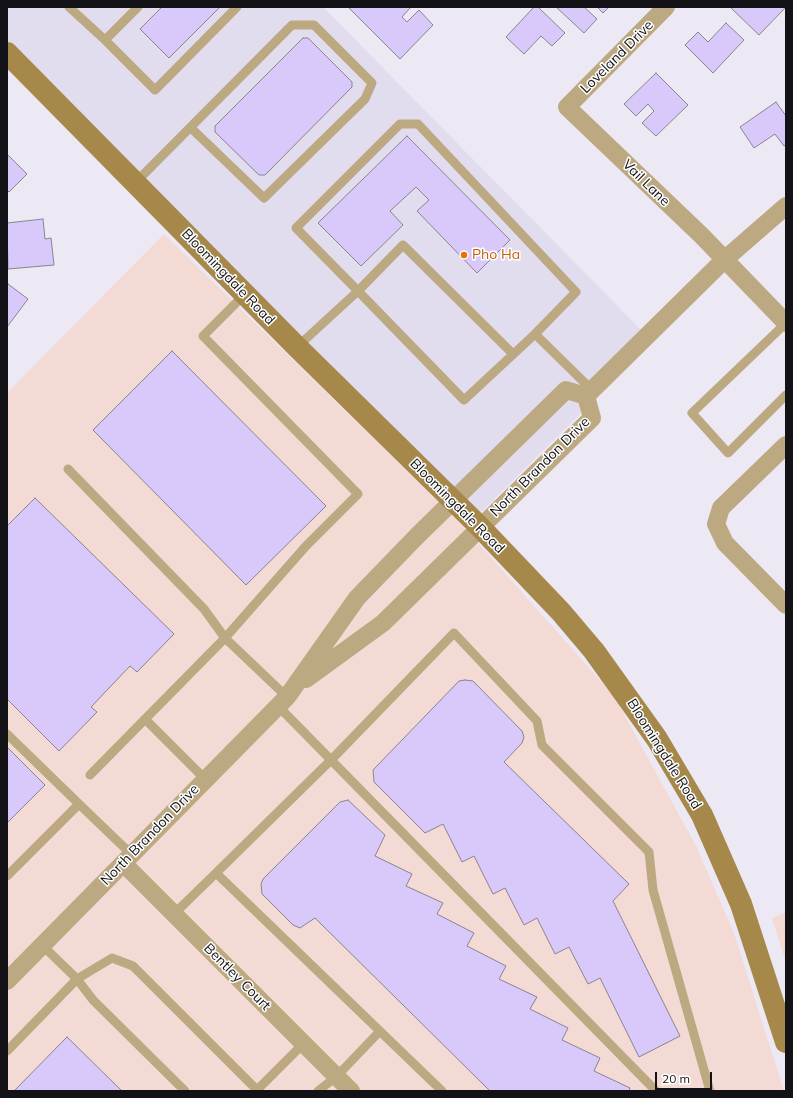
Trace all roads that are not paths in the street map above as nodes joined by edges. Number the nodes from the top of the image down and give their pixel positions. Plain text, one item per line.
1 (69, 7) edge
2 (138, 7) edge
3 (237, 7) edge
4 (666, 7) edge
5 (105, 40) junction
6 (7, 53) edge
7 (567, 107) joint
8 (191, 128) junction
9 (136, 182) junction
10 (786, 206) edge
11 (724, 260) junction
12 (358, 290) junction
13 (245, 294) junction
14 (786, 323) edge
15 (535, 334) junction
16 (297, 347) junction
17 (513, 354) junction
18 (589, 393) junction
19 (786, 396) edge
20 (786, 445) edge
21 (68, 468) dead end
22 (453, 501) junction
23 (480, 527) junction
24 (786, 605) edge
25 (225, 638) junction
26 (286, 697) junction
27 (145, 719) junction
28 (7, 734) edge
29 (331, 760) junction
30 (90, 775) dead end
31 (205, 779) junction
32 (79, 804) junction
33 (127, 859) junction
34 (216, 873) junction
35 (7, 876) edge
36 (174, 914) junction
37 (42, 945) junction
38 (77, 979) junction
39 (7, 981) edge
40 (380, 1030) junction
41 (786, 1042) edge
42 (304, 1044) junction
43 (7, 1051) edge
44 (336, 1076) junction
45 (256, 1090) edge
46 (185, 1091) edge
47 (318, 1091) edge
48 (350, 1091) edge
49 (442, 1091) edge
50 (656, 1091) edge
51 (710, 1091) edge

1 - 5 lane
2 - 5 lane
3 - 5 lane
4 - 7 street, Loveland Drive
6 - 9 main road, Bloomingdale Road
7 - 11 street, Vail Lane
8 - 8 lane
8 - 9 lane
9 - 13 main road, Bloomingdale Road
10 - 11 street
11 - 14 street, Vail Lane
11 - 18 street
12 - 15 lane
12 - 16 lane
12 - 17 lane
12 - 17 lane
13 - 16 main road, Bloomingdale Road
13 - 25 lane
14 - 19 lane
15 - 17 lane
15 - 18 lane
16 - 22 main road, Bloomingdale Road
18 - 22 street, North Brandon Drive
18 - 23 street, North Brandon Drive
20 - 24 street
21 - 25 lane
22 - 23 main road, Bloomingdale Road
22 - 26 street, North Brandon Drive
23 - 26 street, North Brandon Drive
23 - 41 main road, Bloomingdale Road
25 - 26 lane
25 - 27 lane
26 - 29 lane
26 - 31 street, North Brandon Drive
27 - 30 lane
27 - 31 lane
28 - 32 lane
29 - 34 lane
29 - 50 lane
29 - 51 lane
31 - 33 street, North Brandon Drive
32 - 33 lane
32 - 35 lane
33 - 36 street, Bentley Court
33 - 37 street, North Brandon Drive
34 - 36 lane
34 - 40 lane
36 - 42 street, Bentley Court
37 - 38 lane
37 - 39 street, North Brandon Drive
38 - 43 lane
38 - 45 lane
38 - 46 lane
40 - 44 lane
40 - 49 lane
42 - 44 street, Bentley Court
42 - 45 lane
44 - 47 lane
44 - 48 street, Bentley Court

